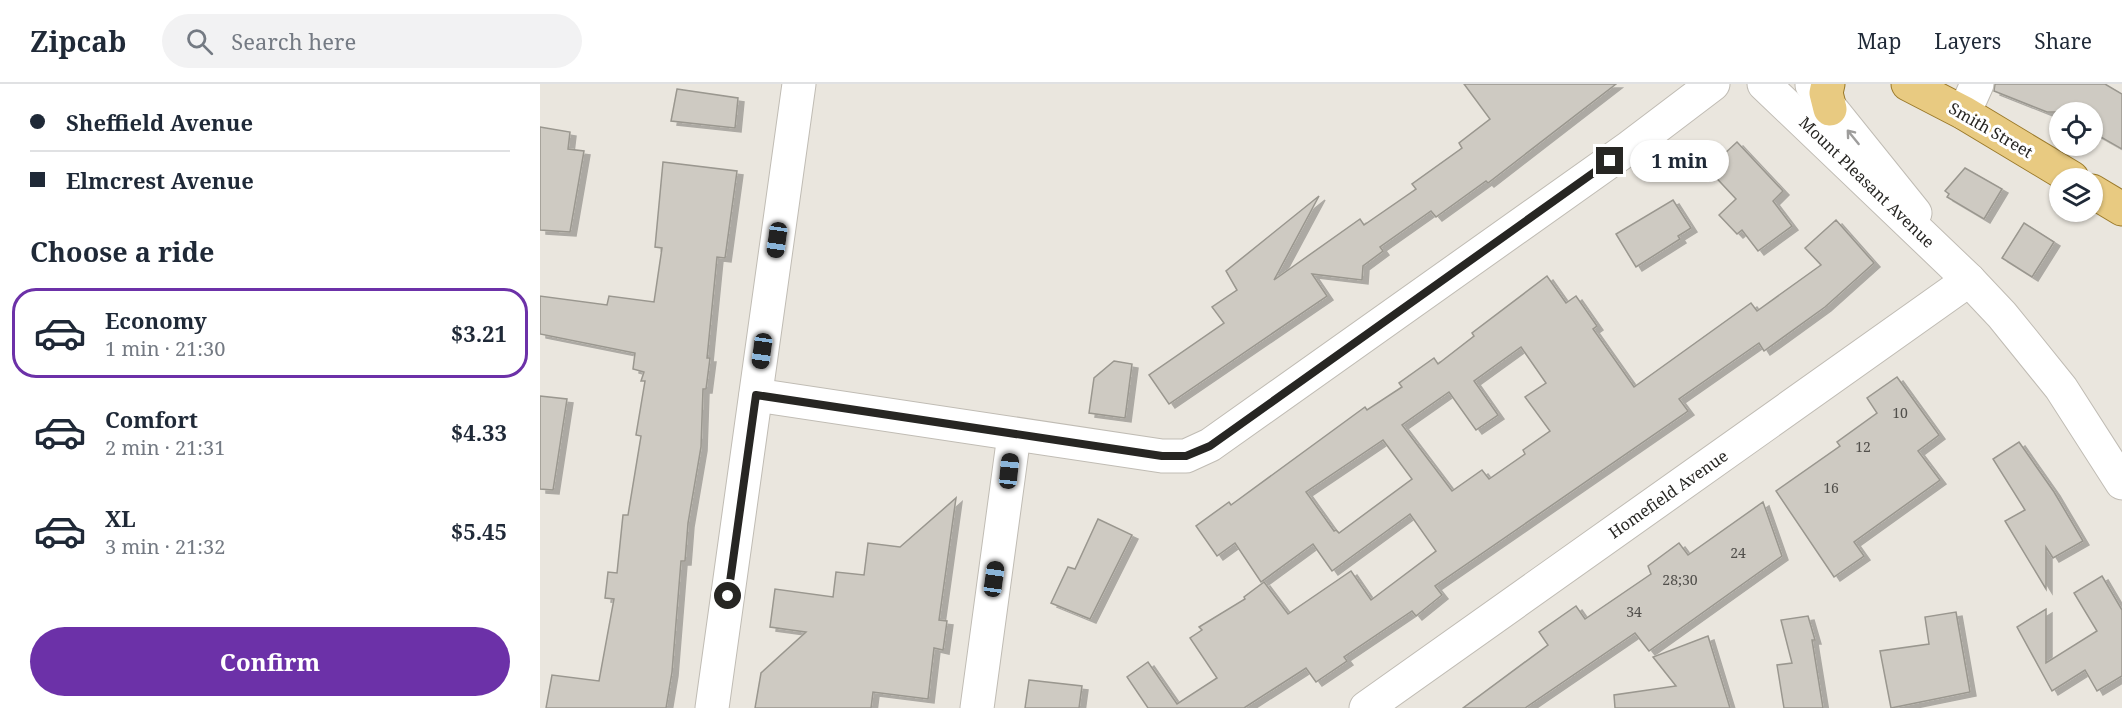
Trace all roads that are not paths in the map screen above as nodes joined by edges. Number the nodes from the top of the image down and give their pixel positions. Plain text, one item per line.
1 (799, 84) edge
2 (1713, 84) edge
3 (1764, 84) edge
4 (1908, 84) edge
5 (1977, 84) edge
6 (1823, 92) edge
7 (1964, 113) junction
8 (2055, 168) edge
9 (2103, 198) edge
10 (2122, 209) edge
11 (1970, 280) junction
12 (756, 395) junction
13 (1014, 435) junction
14 (2122, 483) edge
15 (712, 708) edge
16 (976, 708) edge
17 (1366, 708) edge

1 - 12 street
2 - 13 street
3 - 11 street, Mount Pleasant Avenue
4 - 7 main road, Smith Street
5 - 7 street
11 -> 6 street, Mount Pleasant Avenue
7 - 8 main road, Smith Street
9 - 10 main road
11 - 14 street, Mount Pleasant Avenue
11 - 17 street, Homefield Avenue
12 - 13 street
12 - 15 street
13 - 16 street

